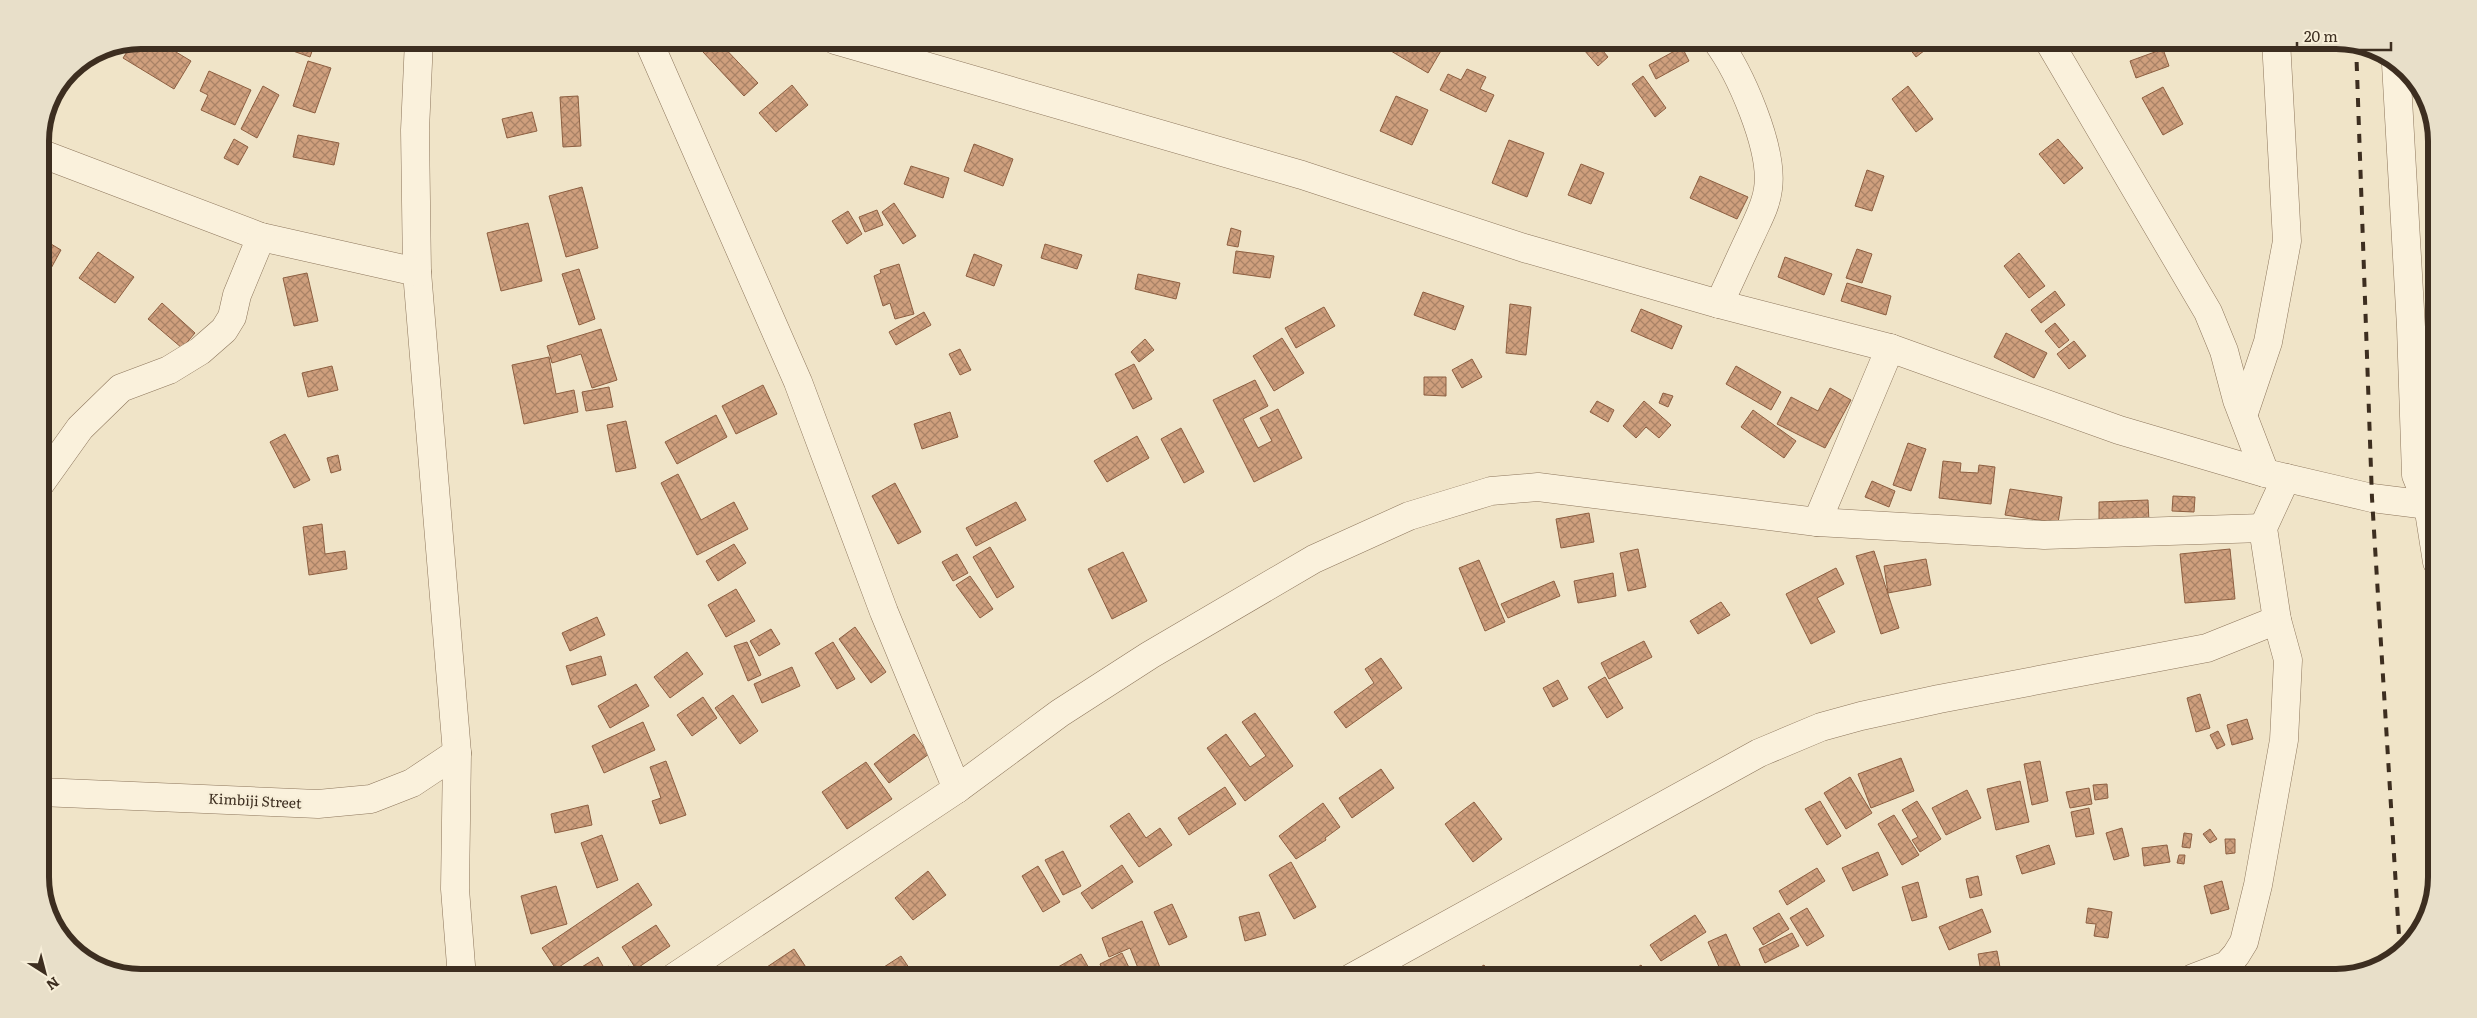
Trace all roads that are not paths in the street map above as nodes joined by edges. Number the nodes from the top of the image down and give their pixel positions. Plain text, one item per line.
1 (419, 49) edge
2 (652, 49) edge
3 (866, 49) edge
4 (1723, 49) edge
5 (2053, 49) edge
6 (2276, 49) edge
7 (2396, 72) edge
8 (49, 156) edge
9 (261, 238) junction
10 (417, 272) junction
11 (1719, 304) junction
12 (1890, 348) junction
13 (2244, 413) junction
14 (49, 471) edge
15 (2275, 476) junction
16 (2428, 499) edge
17 (2428, 506) edge
18 (1817, 522) junction
19 (2263, 528) junction
20 (2277, 620) junction
21 (457, 753) junction
22 (957, 788) junction
23 (49, 792) edge
24 (461, 969) edge
25 (686, 969) edge
26 (1367, 969) edge
27 (2217, 969) edge

1 - 10 street
2 - 22 street
3 - 11 street
4 - 11 street
5 - 13 street
6 - 13 street
7 - 16 street
8 - 9 street
9 - 10 street
9 - 14 street
10 - 21 street
11 - 12 street
12 - 15 street
12 - 18 street
13 - 15 street
15 - 17 street
15 - 19 street
18 - 19 street
18 - 22 street
19 - 20 street
20 - 26 street
20 - 27 street
21 - 23 street, Kimbiji Street
21 - 24 street
22 - 25 street

